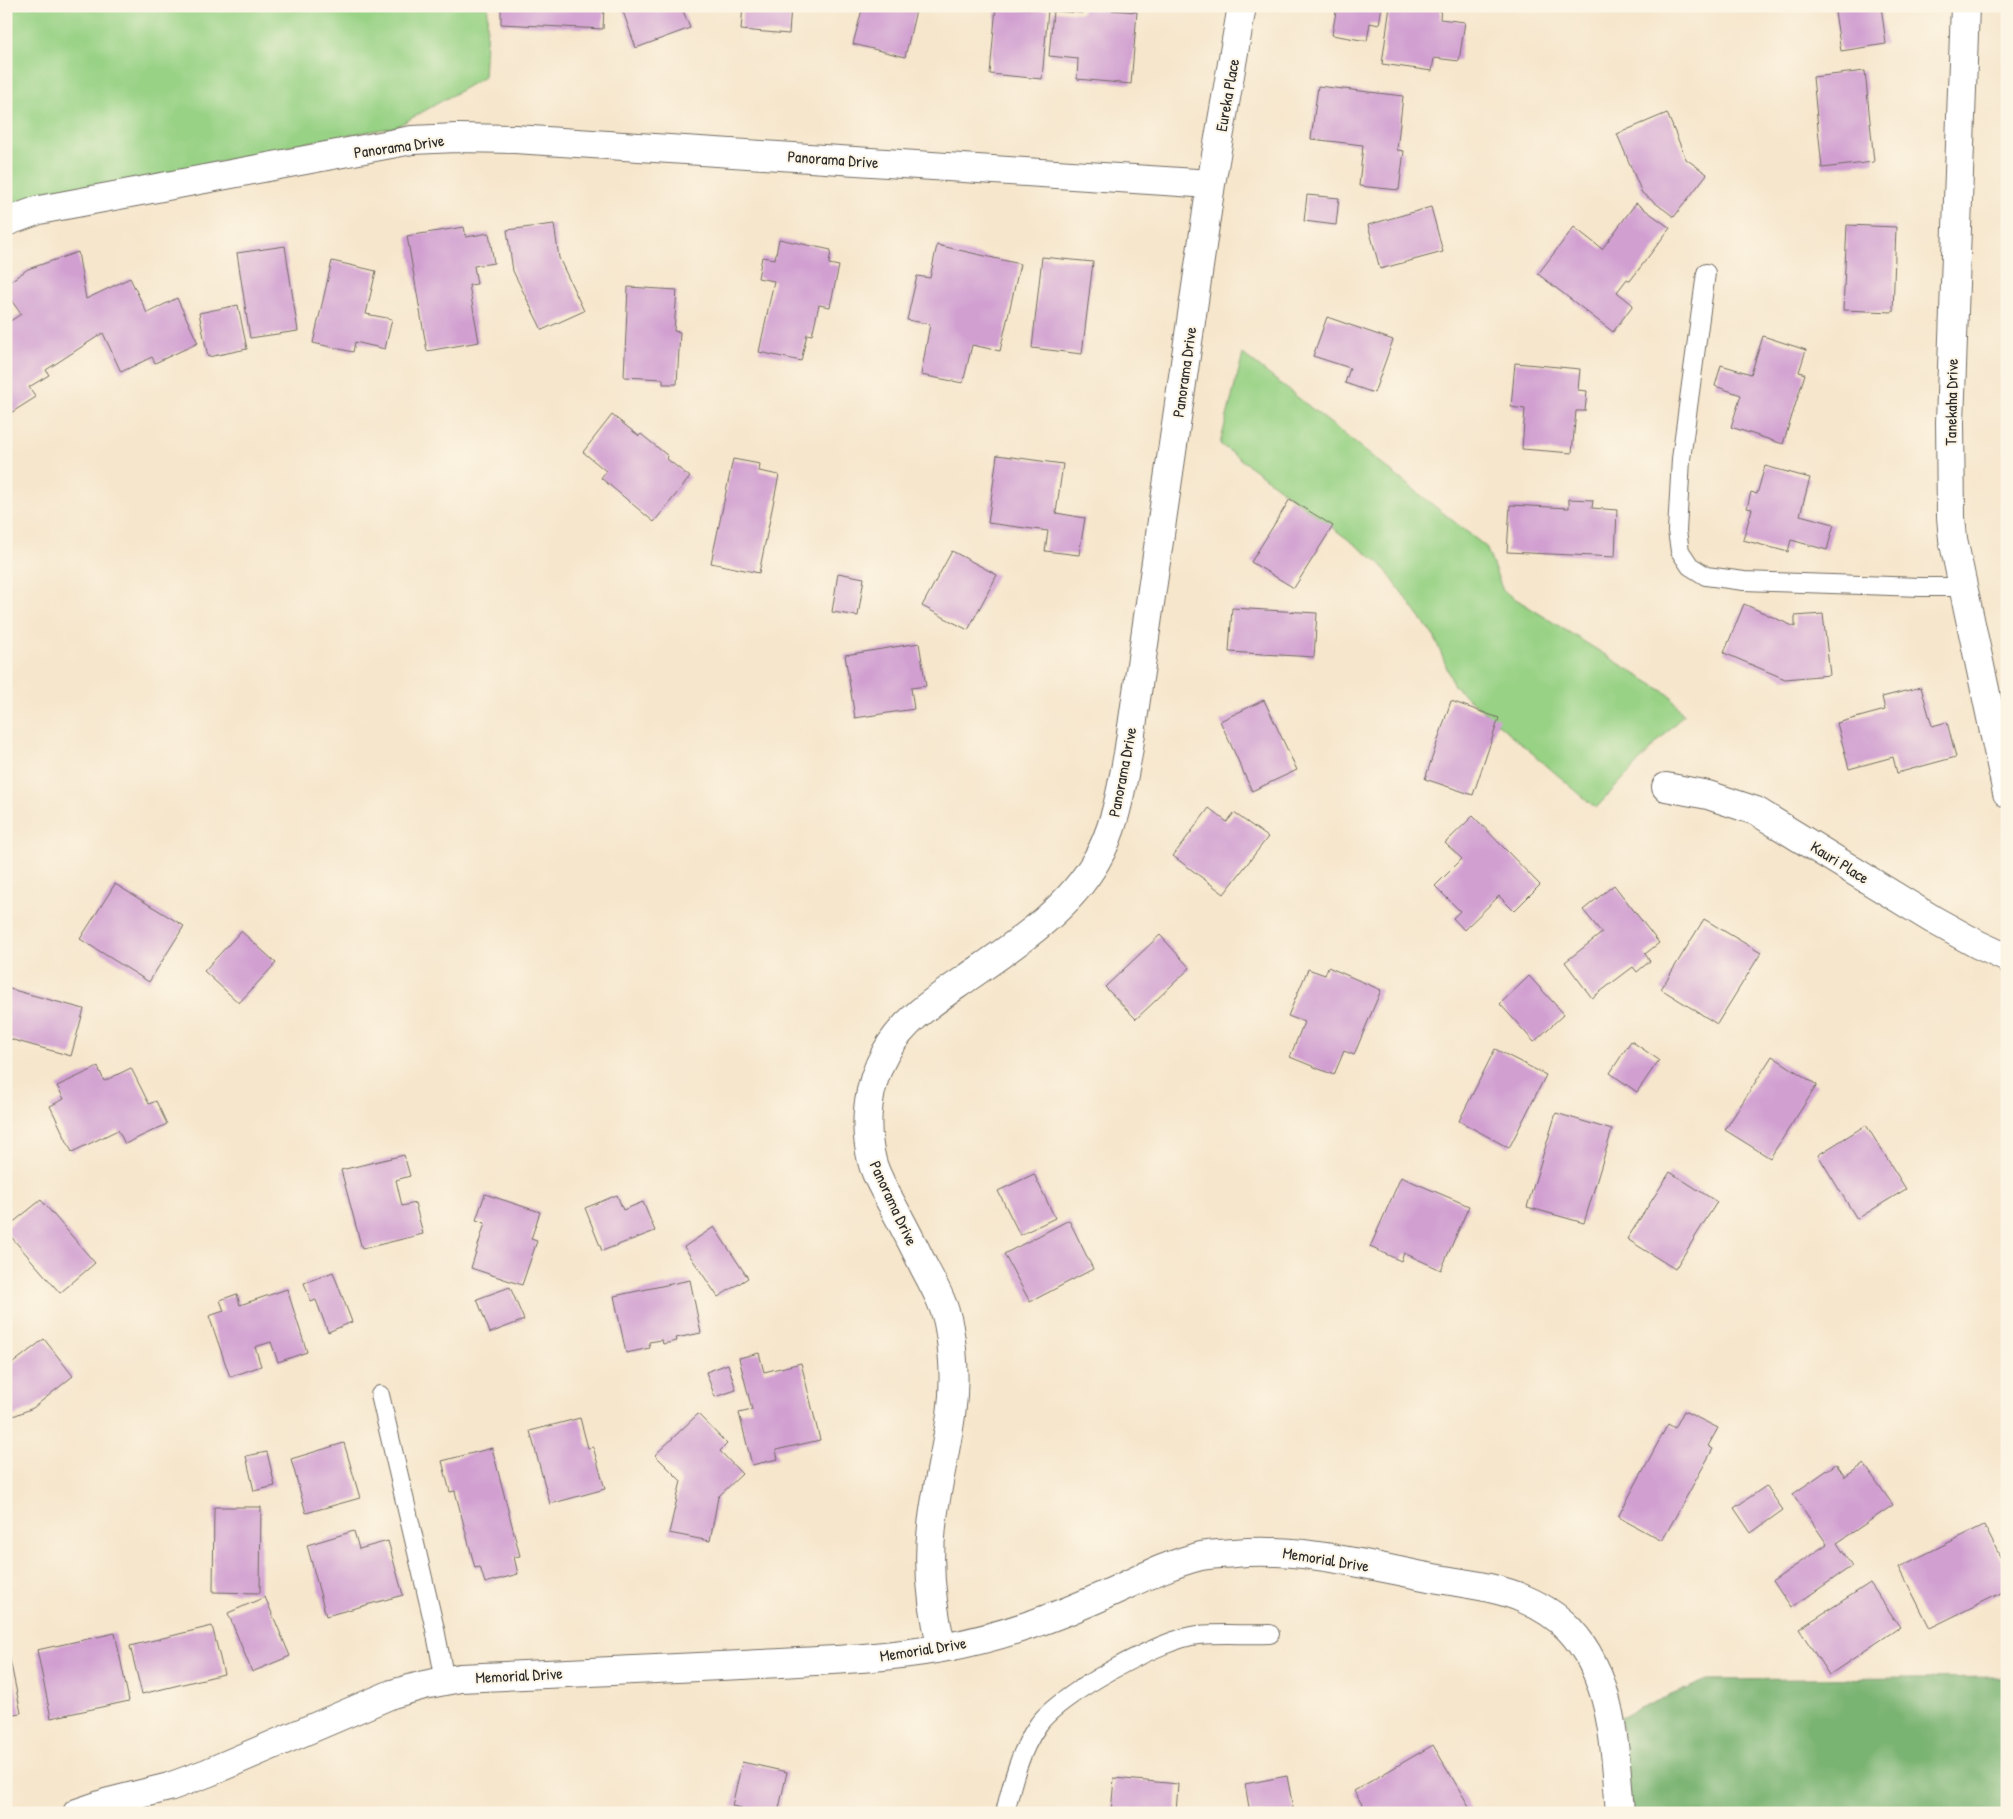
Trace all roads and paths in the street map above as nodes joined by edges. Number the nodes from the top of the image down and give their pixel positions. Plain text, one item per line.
1 (1242, 6) edge
2 (1965, 6) edge
3 (1211, 184) junction
4 (6, 222) edge
5 (1706, 273) dead end
6 (1963, 587) junction
7 (1666, 788) dead end
8 (2007, 793) edge
9 (2007, 958) edge
10 (380, 1395) dead end
11 (1270, 1634) dead end
12 (942, 1648) junction
13 (445, 1681) junction
14 (77, 1813) edge
15 (1005, 1813) edge
16 (1620, 1813) edge

1 - 3 street, Eureka Place
2 - 6 street, Tanekaha Drive
3 - 4 street, Panorama Drive
3 - 12 street, Panorama Drive
5 - 6 lane
6 - 8 street, Tanekaha Drive
7 - 9 street, Kauri Place
10 - 13 lane
11 - 15 lane
12 - 13 street, Memorial Drive
12 - 16 street, Memorial Drive
13 - 14 street, Memorial Drive

